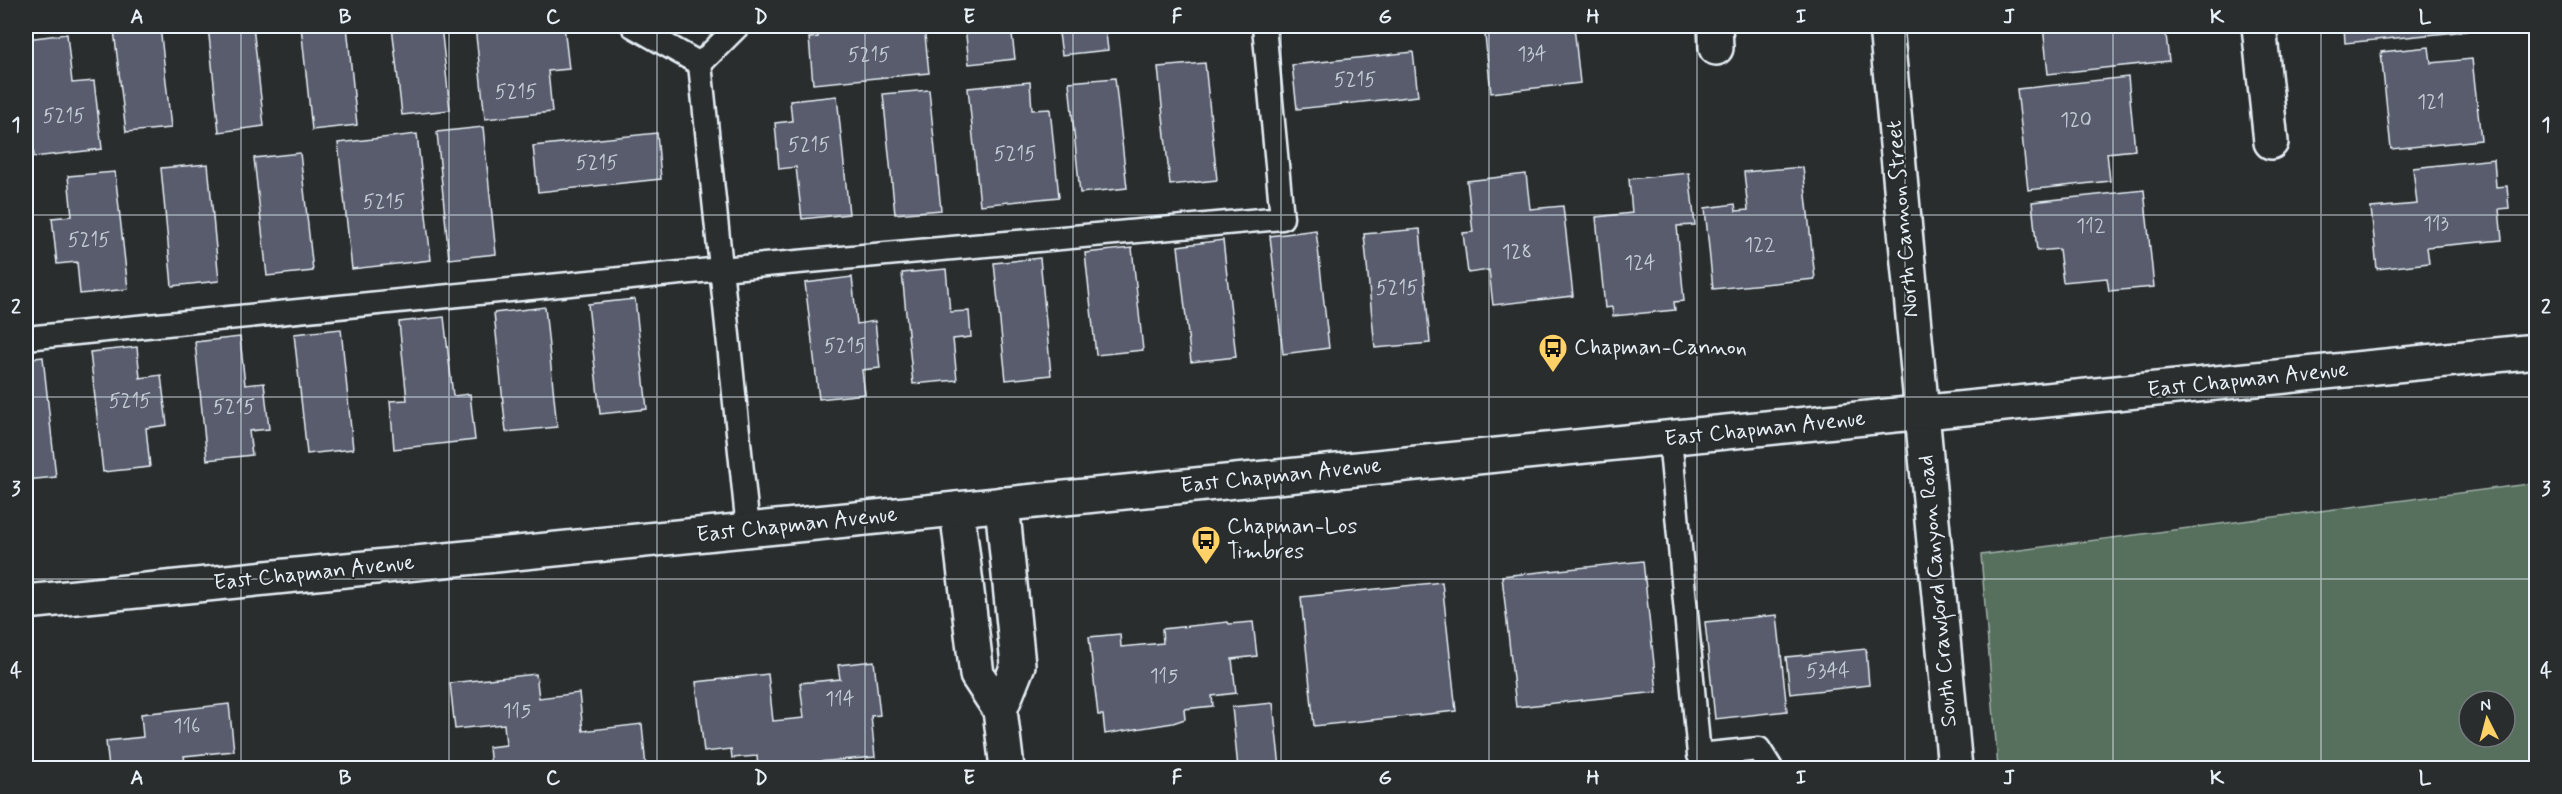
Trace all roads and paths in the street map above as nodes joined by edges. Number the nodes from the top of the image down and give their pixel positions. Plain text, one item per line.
1 (633, 26) edge
2 (738, 26) edge
3 (1264, 26) edge
4 (1886, 26) edge
5 (2259, 26) edge
6 (700, 64) junction
7 (2271, 142) dead end
8 (721, 269) junction
9 (26, 338) edge
10 (2536, 351) edge
11 (1921, 413) junction
12 (1670, 438) junction
13 (1002, 504) junction
14 (957, 509) junction
15 (748, 529) junction
16 (26, 602) edge
17 (1000, 710) junction
18 (1007, 768) edge
19 (1771, 768) edge
20 (1954, 768) edge

1 - 6 lane
2 - 6 lane
3 - 8 lane
4 - 11 main road, North Cannon Street
5 - 7 main road
6 - 8 lane
8 - 9 lane
8 - 15 lane
10 - 11 main road, East Chapman Avenue
11 - 12 main road, East Chapman Avenue
11 - 20 main road, South Crawford Canyon Road
12 - 13 main road, East Chapman Avenue
12 - 19 lane
13 - 14 main road, East Chapman Avenue
13 - 17 main road
14 - 15 main road, East Chapman Avenue
14 - 17 main road
15 - 16 main road, East Chapman Avenue
17 - 18 main road

